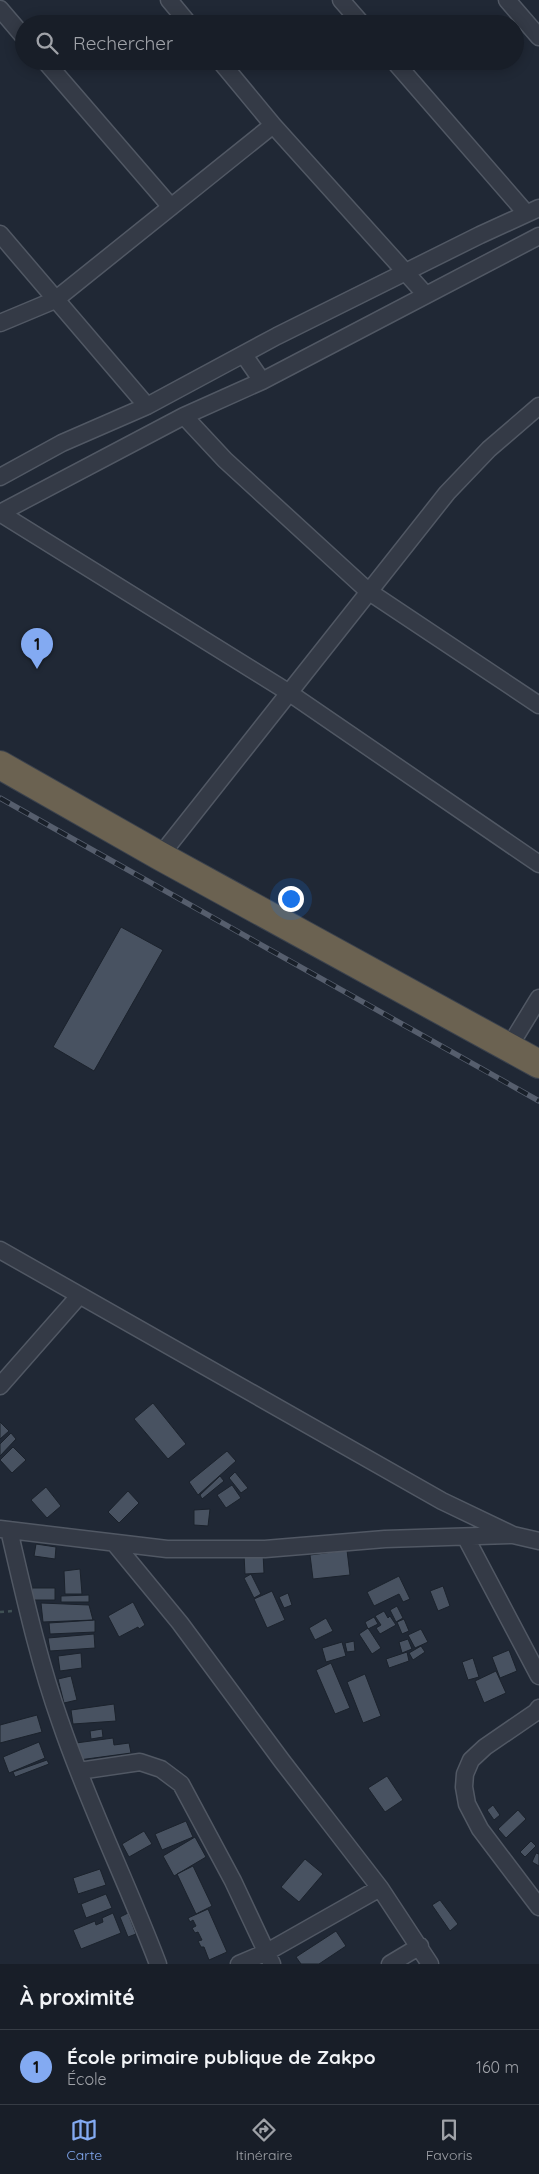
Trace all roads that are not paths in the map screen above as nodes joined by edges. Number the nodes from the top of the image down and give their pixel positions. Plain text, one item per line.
1 (169, 0) edge
2 (341, 0) edge
3 (507, 0) edge
4 (0, 9) edge
5 (182, 15) edge
6 (354, 15) edge
7 (520, 15) edge
8 (524, 20) edge
9 (15, 26) edge
10 (539, 37) edge
11 (53, 70) edge
12 (227, 70) edge
13 (402, 70) edge
14 (273, 125) junction
15 (171, 207) junction
16 (532, 210) edge
17 (0, 234) edge
18 (539, 236) edge
19 (405, 272) junction
20 (426, 295) junction
21 (55, 300) junction
22 (0, 323) edge
23 (244, 355) junction
24 (262, 381) junction
25 (147, 406) junction
26 (537, 412) edge
27 (184, 416) junction
28 (0, 477) edge
29 (0, 513) edge
30 (368, 591) junction
31 (288, 692) junction
32 (539, 704) edge
33 (0, 765) edge
34 (160, 856) junction
35 (539, 864) edge
36 (539, 998) edge
37 (508, 1047) junction
38 (539, 1064) edge
39 (0, 1250) edge
40 (78, 1296) junction
41 (0, 1386) edge
42 (4, 1530) edge
43 (513, 1535) junction
44 (466, 1538) junction
45 (539, 1541) edge
46 (115, 1544) junction
47 (539, 1676) edge
48 (539, 1708) edge
49 (79, 1771) junction
50 (380, 1888) junction
51 (539, 1907) edge
52 (420, 1946) junction
53 (270, 1958) edge
54 (158, 1964) edge
55 (239, 1964) edge
56 (390, 1964) edge
57 (430, 1964) edge

1 - 5 street
2 - 6 street
3 - 7 street
4 - 9 street
8 - 10 street
11 - 15 street
12 - 14 street
13 - 16 street
14 - 15 street
14 - 19 street
15 - 21 street
16 - 19 street
17 - 21 street
18 - 20 street
19 - 20 street
19 - 23 street
20 - 24 street
21 - 22 street
21 - 25 street
23 - 24 street
23 - 25 street
24 - 27 street
25 - 28 street
26 - 30 street
27 - 29 street
27 - 30 street
29 - 31 street
30 - 31 street
30 - 32 street
31 - 34 street
31 - 35 street
33 - 34 highway
34 - 37 highway
36 - 37 street
37 - 38 highway
39 - 40 street
40 - 41 street
40 - 43 street
42 - 46 street
42 - 49 street
43 - 44 street
43 - 45 street
44 - 46 street
44 - 47 street
46 - 50 street
48 - 51 street
49 - 53 street
49 - 54 street
50 - 52 street
50 - 53 street
52 - 56 street
52 - 57 street
53 - 55 street

